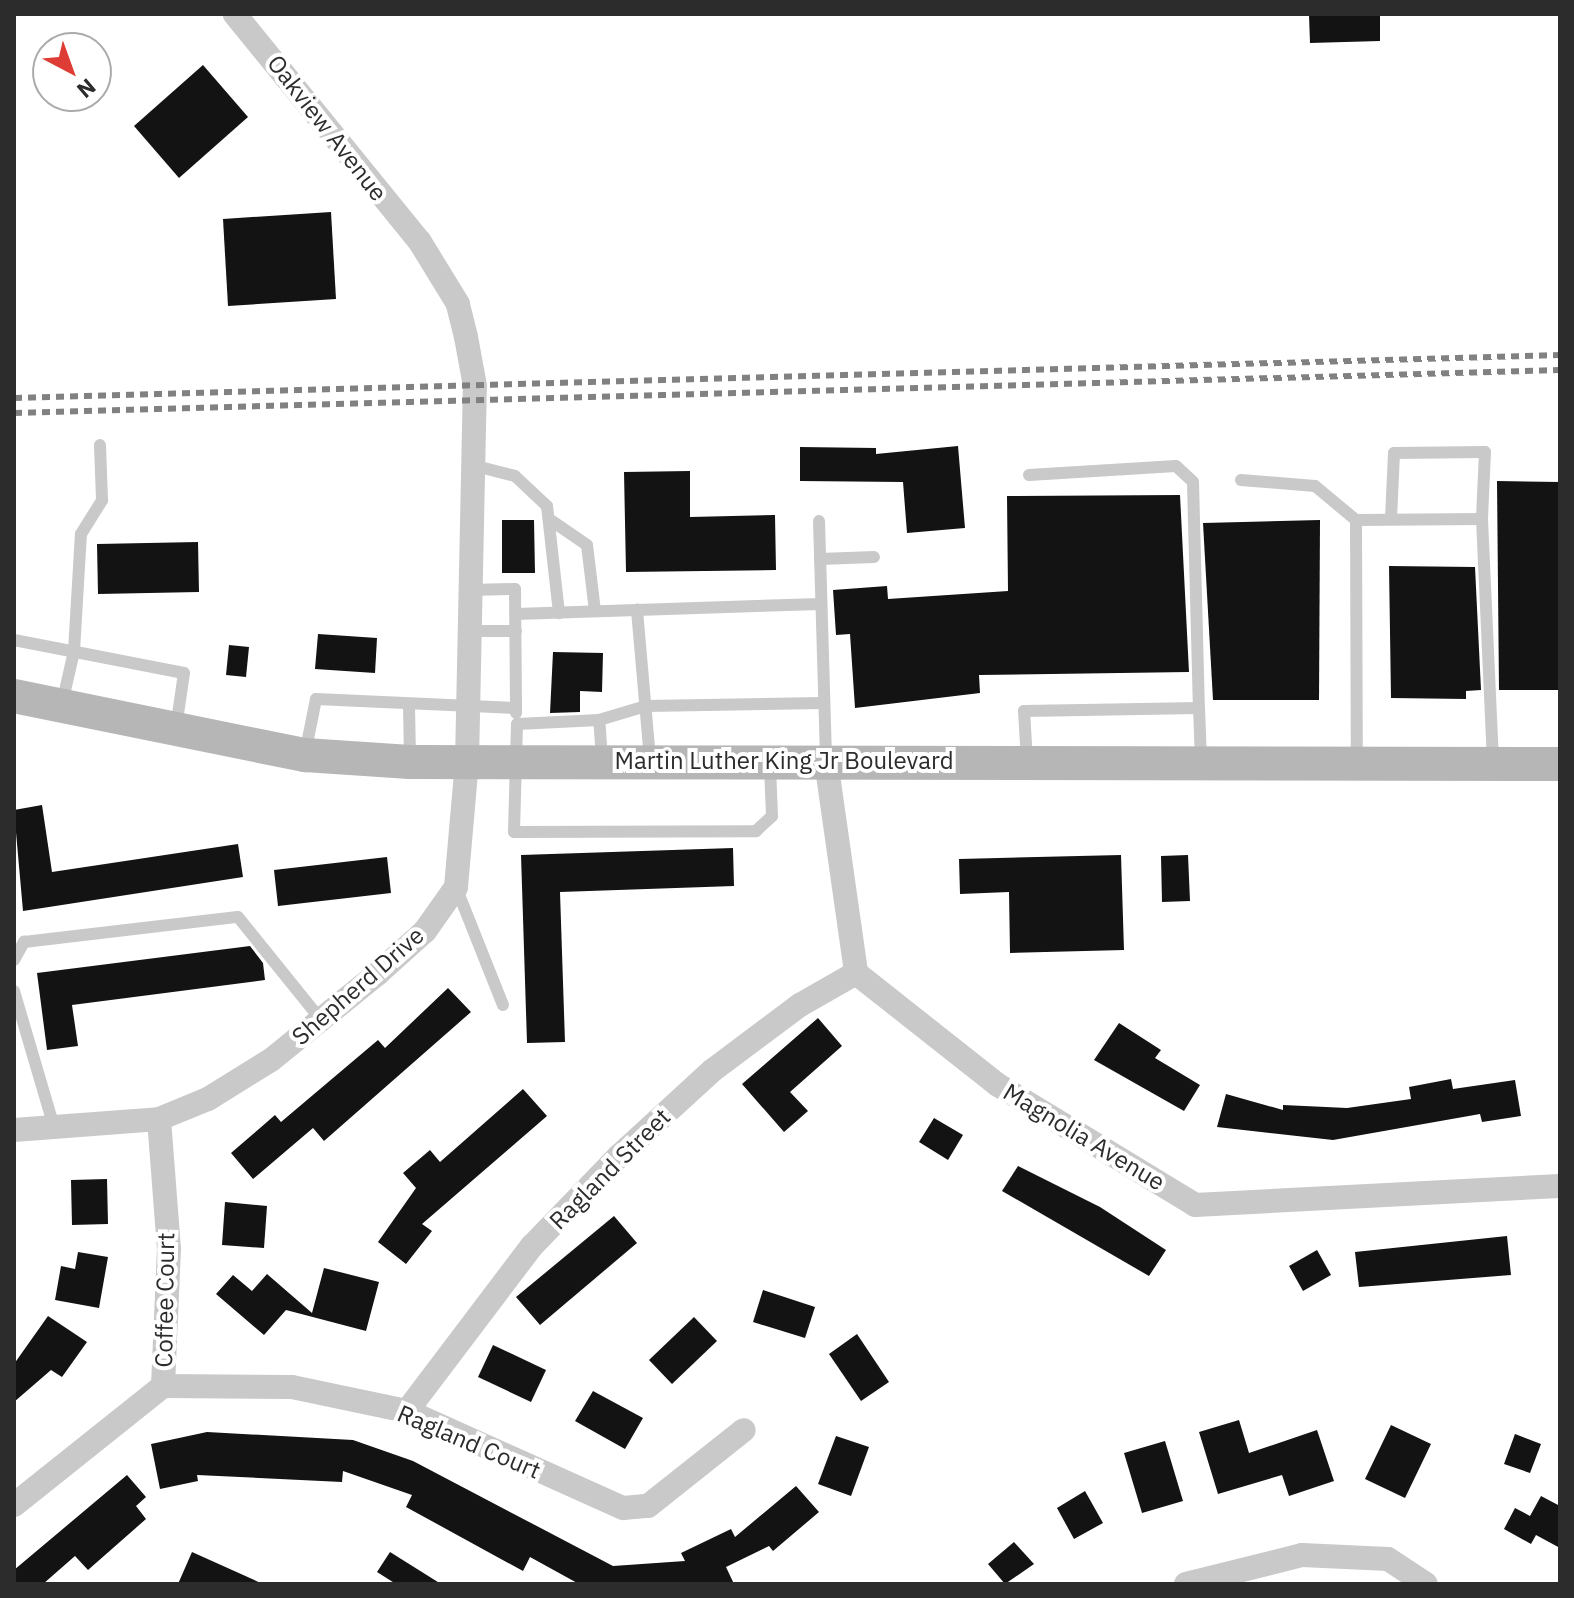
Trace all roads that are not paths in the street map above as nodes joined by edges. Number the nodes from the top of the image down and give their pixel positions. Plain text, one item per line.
1 (235, 14) edge
2 (100, 445) dead end
3 (470, 465) junction
4 (1029, 475) dead end
5 (1241, 480) dead end
6 (1391, 519) junction
7 (1482, 519) junction
8 (1356, 520) junction
9 (552, 521) junction
10 (819, 521) dead end
11 (874, 557) dead end
12 (820, 559) junction
13 (468, 590) junction
14 (821, 604) junction
15 (637, 610) junction
16 (595, 611) junction
17 (559, 613) junction
18 (516, 614) junction
19 (467, 631) junction
20 (516, 631) junction
21 (14, 640) edge
22 (74, 651) junction
23 (14, 696) edge
24 (823, 703) junction
25 (409, 706) junction
26 (646, 706) junction
27 (61, 707) junction
28 (466, 708) junction
29 (516, 708) junction
30 (1199, 708) junction
31 (599, 720) junction
32 (517, 724) junction
33 (175, 731) junction
34 (305, 755) junction
35 (826, 761) junction
36 (1027, 761) junction
37 (410, 762) junction
38 (467, 762) junction
39 (603, 762) junction
40 (650, 762) junction
41 (770, 762) junction
42 (516, 764) junction
43 (1493, 764) junction
44 (1560, 764) edge
45 (1357, 765) junction
46 (1201, 766) junction
47 (456, 887) junction
48 (14, 960) edge
49 (856, 973) junction
50 (14, 991) edge
51 (503, 1005) dead end
52 (321, 1020) junction
53 (159, 1119) junction
54 (54, 1127) junction
55 (14, 1130) edge
56 (1560, 1186) edge
57 (163, 1386) junction
58 (407, 1411) junction
59 (744, 1430) dead end
60 (14, 1505) edge
61 (1186, 1584) edge
62 (1426, 1584) edge

1 - 3 street, Oakview Avenue
2 - 22 lane
3 - 9 lane
3 - 13 street
4 - 30 lane
5 - 8 lane
6 - 7 lane
6 - 7 lane
6 - 8 lane
7 - 43 lane
8 - 45 lane
9 - 16 lane
9 - 17 lane
10 - 12 lane
11 - 12 lane
12 - 14 lane
13 - 18 lane
13 - 19 street
14 - 15 lane
14 - 24 lane
15 - 16 lane
15 - 26 lane
16 - 17 lane
17 - 18 lane
18 - 20 lane
19 - 20 lane
19 - 28 street
20 - 29 lane
21 - 22 lane
22 - 27 lane
22 - 33 lane
23 - 27 main road, Martin Luther King Jr Boulevard
24 - 26 lane
24 - 35 lane
25 - 28 lane
25 - 34 lane
25 - 37 lane
26 - 31 lane
26 - 40 lane
27 - 33 main road, Martin Luther King Jr Boulevard
28 - 29 lane
28 - 38 street
29 - 32 lane
30 - 36 lane
30 - 46 lane
31 - 32 lane
31 - 39 lane
32 - 42 lane
33 - 34 main road, Martin Luther King Jr Boulevard
34 - 37 main road, Martin Luther King Jr Boulevard
35 - 36 main road, Martin Luther King Jr Boulevard
35 - 41 main road, Martin Luther King Jr Boulevard
35 - 49 street
36 - 46 main road, Martin Luther King Jr Boulevard
37 - 38 main road, Martin Luther King Jr Boulevard
38 - 42 main road, Martin Luther King Jr Boulevard
38 - 47 street
39 - 40 main road, Martin Luther King Jr Boulevard
39 - 42 main road, Martin Luther King Jr Boulevard
40 - 41 main road, Martin Luther King Jr Boulevard
41 - 42 lane
43 - 44 main road, Martin Luther King Jr Boulevard
43 - 45 main road, Martin Luther King Jr Boulevard
45 - 46 main road, Martin Luther King Jr Boulevard
47 - 51 lane
47 - 52 street, Shepherd Drive
48 - 52 lane
49 - 56 street, Magnolia Avenue
49 - 58 street, Ragland Street
50 - 54 lane
52 - 53 street, Shepherd Drive
53 - 54 street, Shepherd Drive
53 - 57 street, Coffee Court
54 - 55 street, Shepherd Drive
57 - 58 street, Ragland Court
57 - 60 street, Coffee Court
58 - 59 street, Ragland Court
61 - 62 street

